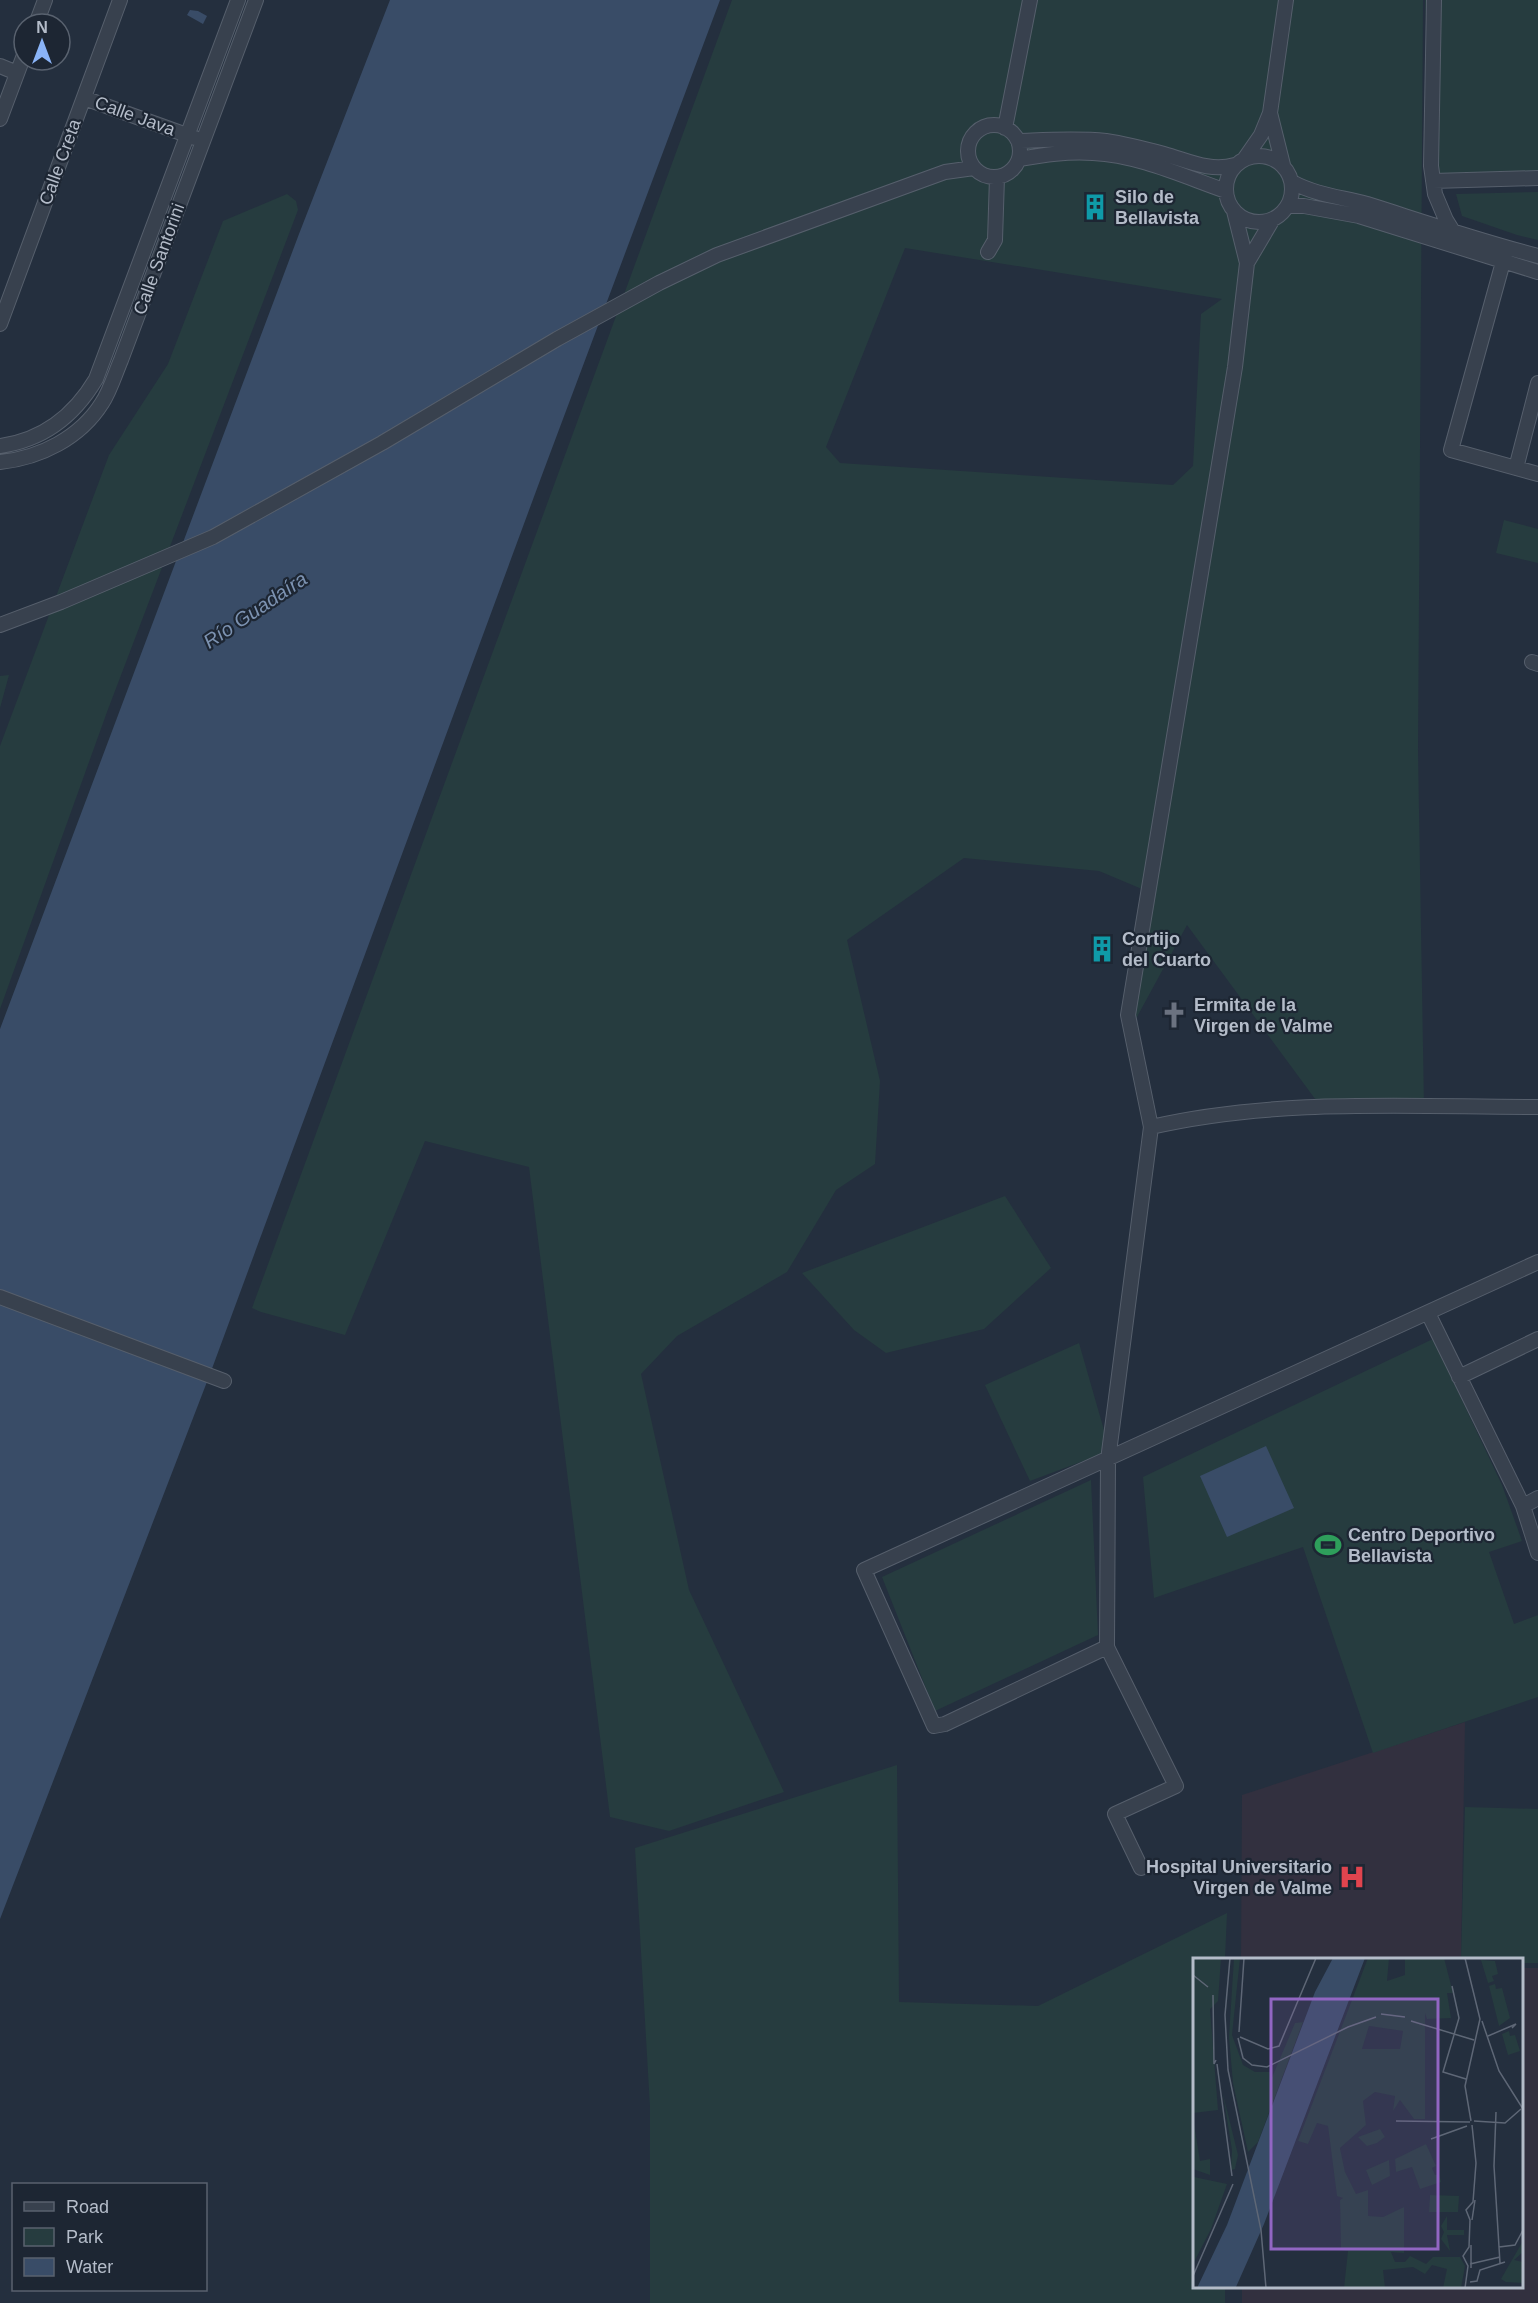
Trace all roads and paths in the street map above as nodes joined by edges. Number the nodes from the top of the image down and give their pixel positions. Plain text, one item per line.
1 (120, 0) edge
2 (238, 0) edge
3 (256, 0) edge
4 (1030, 0) edge
5 (1286, 0) edge
6 (1434, 0) edge
7 (0, 66) edge
8 (17, 73) joint
9 (84, 98) junction
10 (1270, 113) junction
11 (0, 119) edge
12 (1005, 128) junction
13 (186, 135) junction
14 (203, 141) junction
15 (1018, 141) junction
16 (968, 153) junction
17 (1019, 159) junction
18 (1240, 162) junction
19 (1283, 165) junction
20 (974, 168) junction
21 (945, 172) junction
22 (997, 177) junction
23 (1538, 178) edge
24 (1433, 181) junction
25 (1292, 182) junction
26 (1226, 191) junction
27 (1288, 206) junction
28 (1234, 211) junction
29 (1273, 219) junction
30 (1454, 233) junction
31 (1512, 249) junction
32 (988, 252) dead end
33 (1538, 256) edge
34 (1503, 262) junction
35 (1247, 263) junction
36 (1538, 272) edge
37 (0, 324) edge
38 (1538, 383) edge
39 (0, 446) edge
40 (0, 462) edge
41 (1515, 468) junction
42 (1538, 474) edge
43 (0, 625) edge
44 (1538, 1107) edge
45 (1151, 1127) junction
46 (1538, 1262) edge
47 (0, 1297) edge
48 (1428, 1313) junction
49 (1538, 1339) edge
50 (1459, 1377) junction
51 (224, 1381) dead end
52 (1108, 1460) junction
53 (1538, 1498) edge
54 (1523, 1506) junction
55 (1538, 1553) edge
56 (1107, 1647) junction
57 (1140, 1868) dead end

1 - 9 street, Calle Creta
2 - 13 street, Calle Santorini
3 - 14 street, Calle Santorini
4 - 12 street
5 - 10 street
6 - 24 street
7 - 8 street
8 - 11 street
9 - 13 street, Calle Java
9 - 37 street, Calle Creta
10 - 18 street
10 - 19 street
12 - 15 street
12 - 16 street
13 - 14 street, Calle Java
13 - 39 street, Calle Santorini
14 - 40 street, Calle Santorini
15 - 17 street
15 - 18 street
16 - 20 street
16 - 21 street
17 - 22 street
17 - 26 street
18 - 19 street
18 - 26 street
19 - 25 street
20 - 21 street
20 - 22 street
21 - 43 street
22 - 32 street
23 - 24 street
24 - 30 street
25 - 27 street
25 - 30 street
26 - 28 street
27 - 29 street
27 - 34 street
28 - 29 street
28 - 35 street
29 - 35 street
30 - 31 street
31 - 33 street
31 - 34 street
34 - 36 street
34 - 41 street
35 - 45 street
38 - 41 street
41 - 42 street
44 - 45 street
45 - 52 street
46 - 48 street
47 - 51 street
48 - 50 street
48 - 52 street
49 - 50 street
50 - 54 street
52 - 56 street
52 - 56 street
53 - 54 street
54 - 55 street
56 - 57 street

